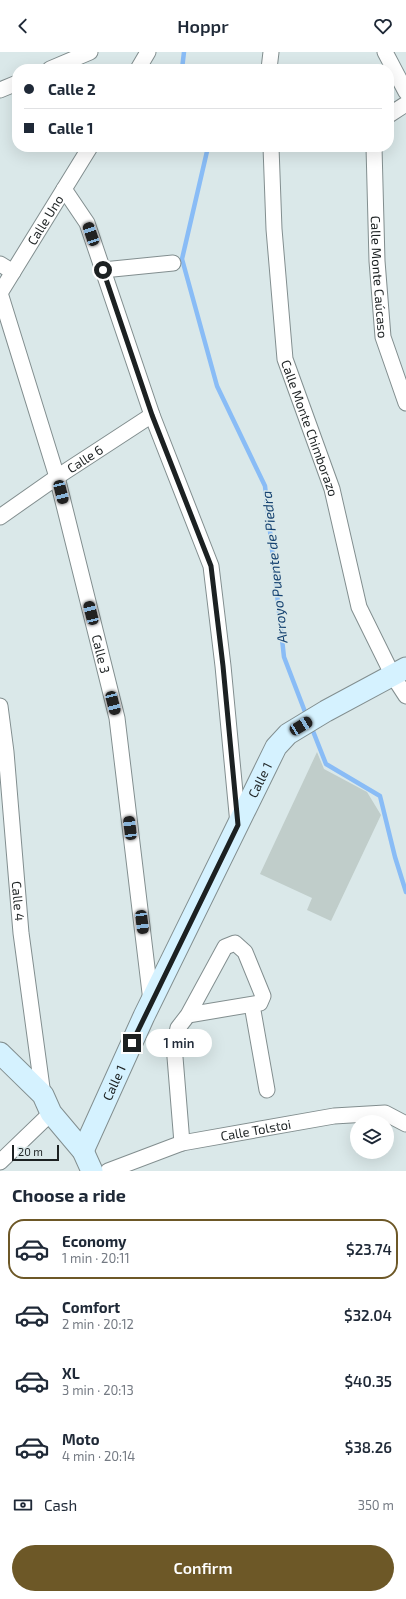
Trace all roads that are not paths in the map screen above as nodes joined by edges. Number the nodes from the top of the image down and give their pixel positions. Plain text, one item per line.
1 (90, 52) edge
2 (148, 52) edge
3 (271, 52) edge
4 (385, 52) edge
5 (62, 64) edge
6 (141, 64) edge
7 (268, 64) edge
8 (391, 64) edge
9 (394, 69) edge
10 (12, 85) edge
11 (0, 90) edge
12 (406, 92) edge
13 (406, 104) edge
14 (394, 112) edge
15 (87, 152) edge
16 (271, 152) edge
17 (374, 152) edge
18 (64, 189) junction
19 (0, 264) edge
20 (172, 264) dead end
21 (103, 270) junction
22 (14, 272) junction
23 (0, 293) edge
24 (406, 403) edge
25 (152, 415) junction
26 (57, 477) junction
27 (0, 517) edge
28 (399, 672) edge
29 (406, 696) edge
30 (0, 706) edge
31 (238, 825) junction
32 (151, 1001) junction
33 (252, 1005) junction
34 (188, 1015) junction
35 (0, 1053) edge
36 (267, 1090) dead end
37 (47, 1104) junction
38 (406, 1124) edge
39 (182, 1143) junction
40 (83, 1151) junction
41 (0, 1162) edge
42 (92, 1171) edge
43 (108, 1171) edge

1 - 5 street
2 - 6 street
3 - 7 street
4 - 8 street
9 - 12 street
10 - 11 street
13 - 14 street
15 - 18 street, Calle Uno
16 - 28 street, Calle Monte Chimborazo
17 - 24 street, Calle Monte Caúcaso
18 - 21 street
18 - 22 street, Calle Uno
19 - 22 street
20 - 21 street
21 - 25 street
22 - 23 street, Calle Uno
23 - 26 street, Calle 3
25 - 26 street, Calle 6
25 - 31 street
26 - 27 street, Calle 6
26 - 32 street, Calle 3
28 - 29 street, Calle Monte Chimborazo
28 - 31 street, Calle 1
30 - 37 street, Calle 4
31 - 32 street, Calle 1
32 - 40 street, Calle 1
33 - 34 street
33 - 34 street
33 - 36 street
34 - 39 street
35 - 37 street
37 - 40 street
37 - 41 street
38 - 39 street, Calle Tolstoi
39 - 43 street, Calle Tolstoi
40 - 42 street

